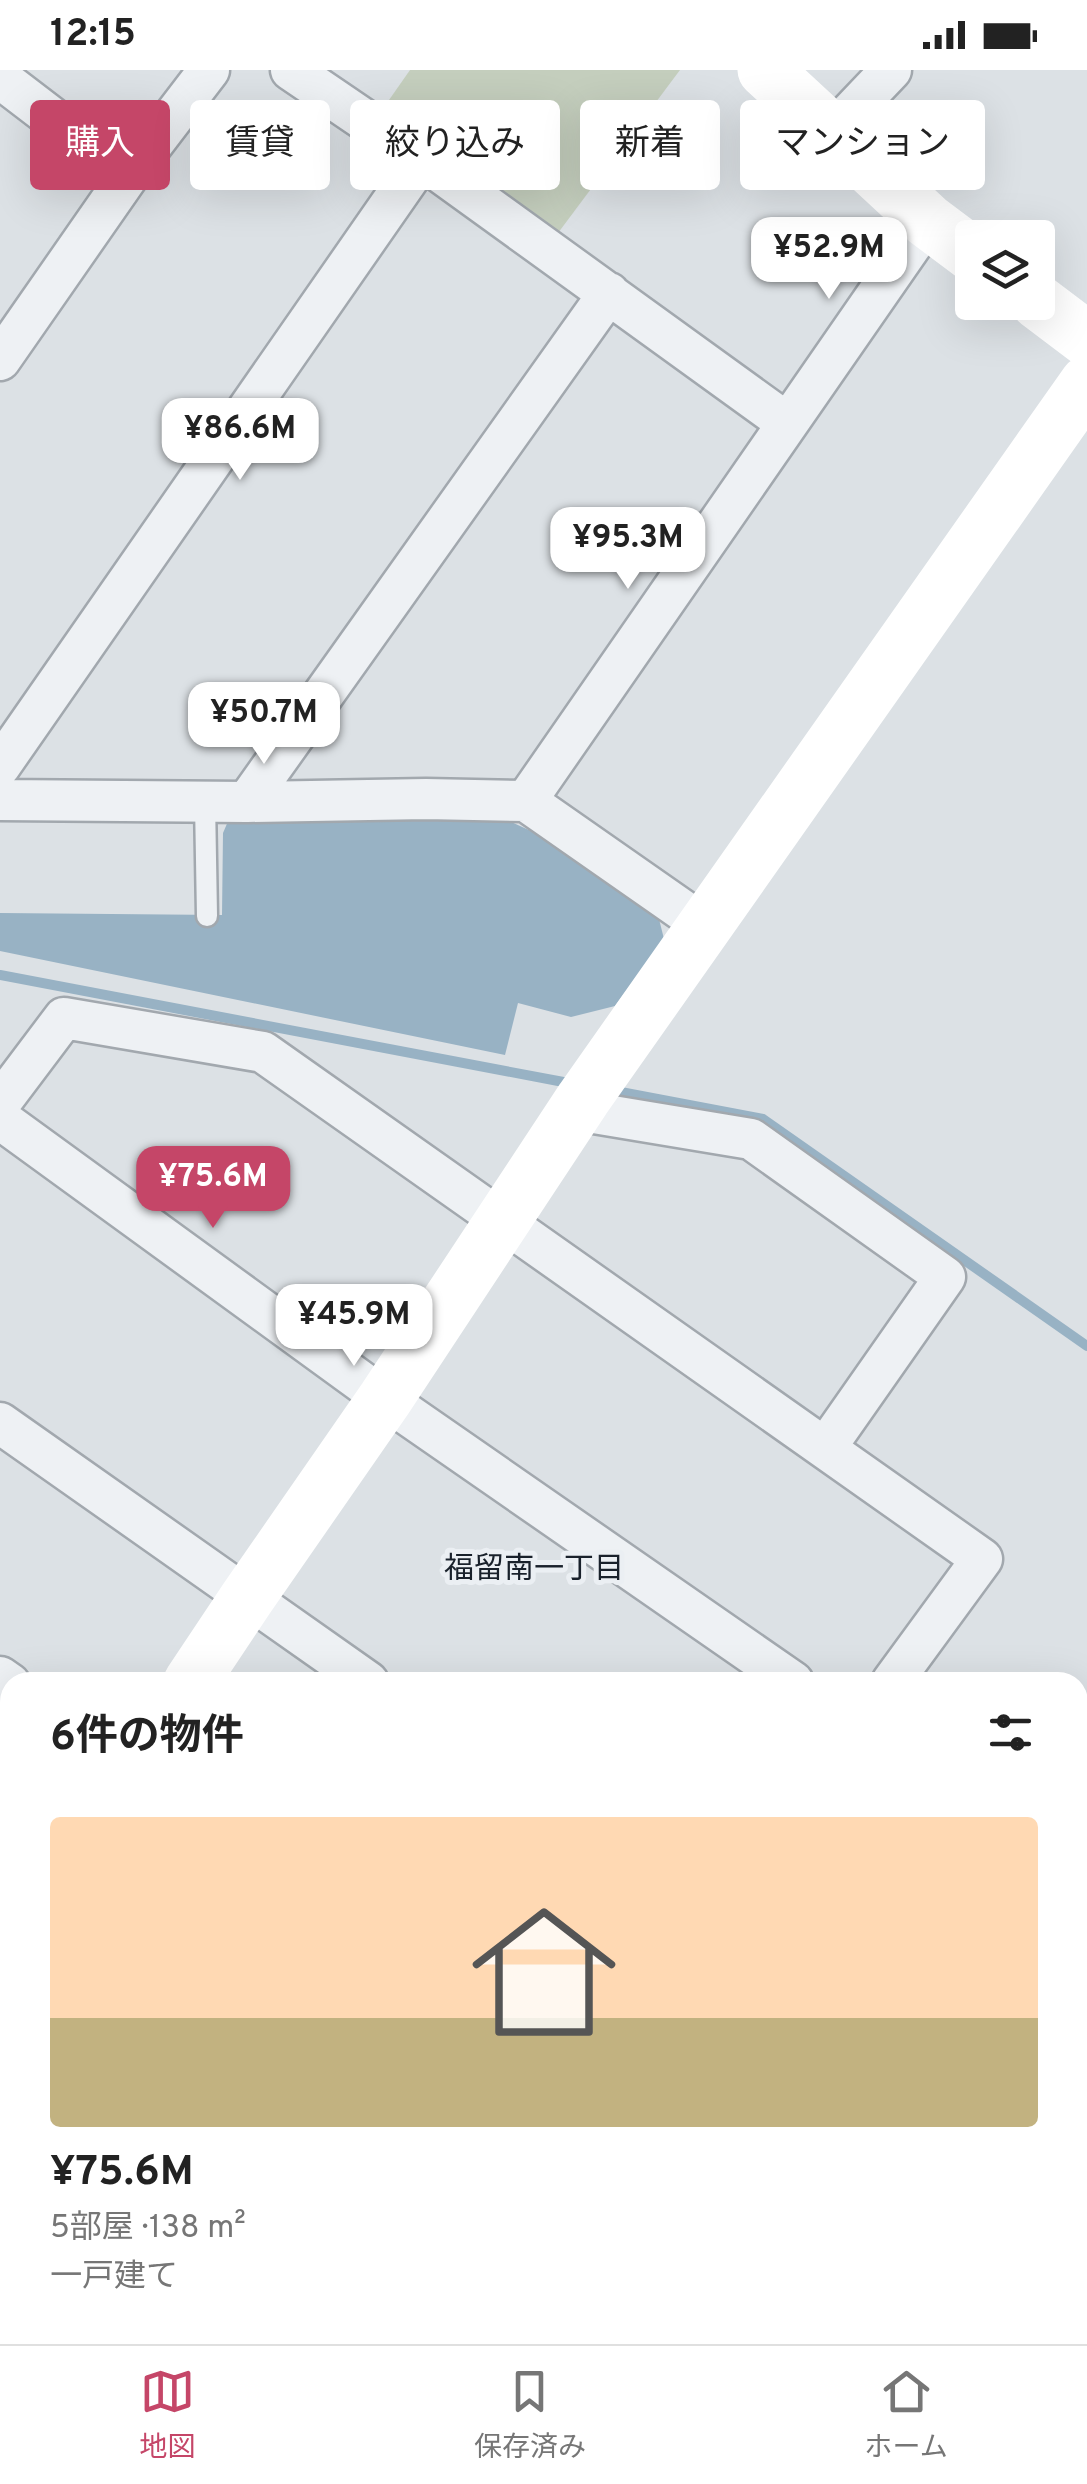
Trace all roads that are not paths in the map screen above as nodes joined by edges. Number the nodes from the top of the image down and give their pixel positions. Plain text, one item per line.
1 (209, 70) edge
2 (291, 70) edge
3 (765, 70) edge
4 (890, 70) edge
5 (0, 78) edge
6 (797, 100) edge
7 (862, 100) edge
8 (30, 101) edge
9 (350, 110) edge
10 (170, 121) edge
11 (118, 190) edge
12 (400, 190) edge
13 (465, 190) edge
14 (895, 190) edge
15 (928, 221) junction
16 (955, 241) edge
17 (609, 293) junction
18 (1055, 315) edge
19 (1087, 339) edge
20 (0, 360) edge
21 (1087, 383) edge
22 (787, 424) junction
23 (0, 766) edge
24 (0, 800) edge
25 (526, 801) junction
26 (206, 802) junction
27 (247, 802) junction
28 (207, 916) dead end
29 (706, 926) junction
30 (586, 1095) junction
31 (0, 1103) edge
32 (0, 1119) edge
33 (503, 1222) junction
34 (386, 1399) junction
35 (0, 1423) edge
36 (826, 1447) junction
37 (246, 1598) junction
38 (198, 1672) edge
39 (353, 1672) edge
40 (778, 1672) edge
41 (899, 1672) edge

1 - 10 street
2 - 9 street
3 - 6 street
4 - 7 street
5 - 8 street
11 - 20 street
12 - 23 street
13 - 17 street
14 - 15 street
15 - 16 street
15 - 22 street
17 - 22 street
17 - 27 street
18 - 19 street
21 - 29 street
22 - 25 street
24 - 26 street
25 - 27 street
25 - 29 street
26 - 27 street
26 - 28 lane
29 - 30 street
30 - 33 street
30 - 36 street
31 - 33 street
32 - 34 street
33 - 34 street
33 - 36 street
34 - 37 street
34 - 40 street
35 - 37 street
36 - 41 street
37 - 38 street
37 - 39 street

